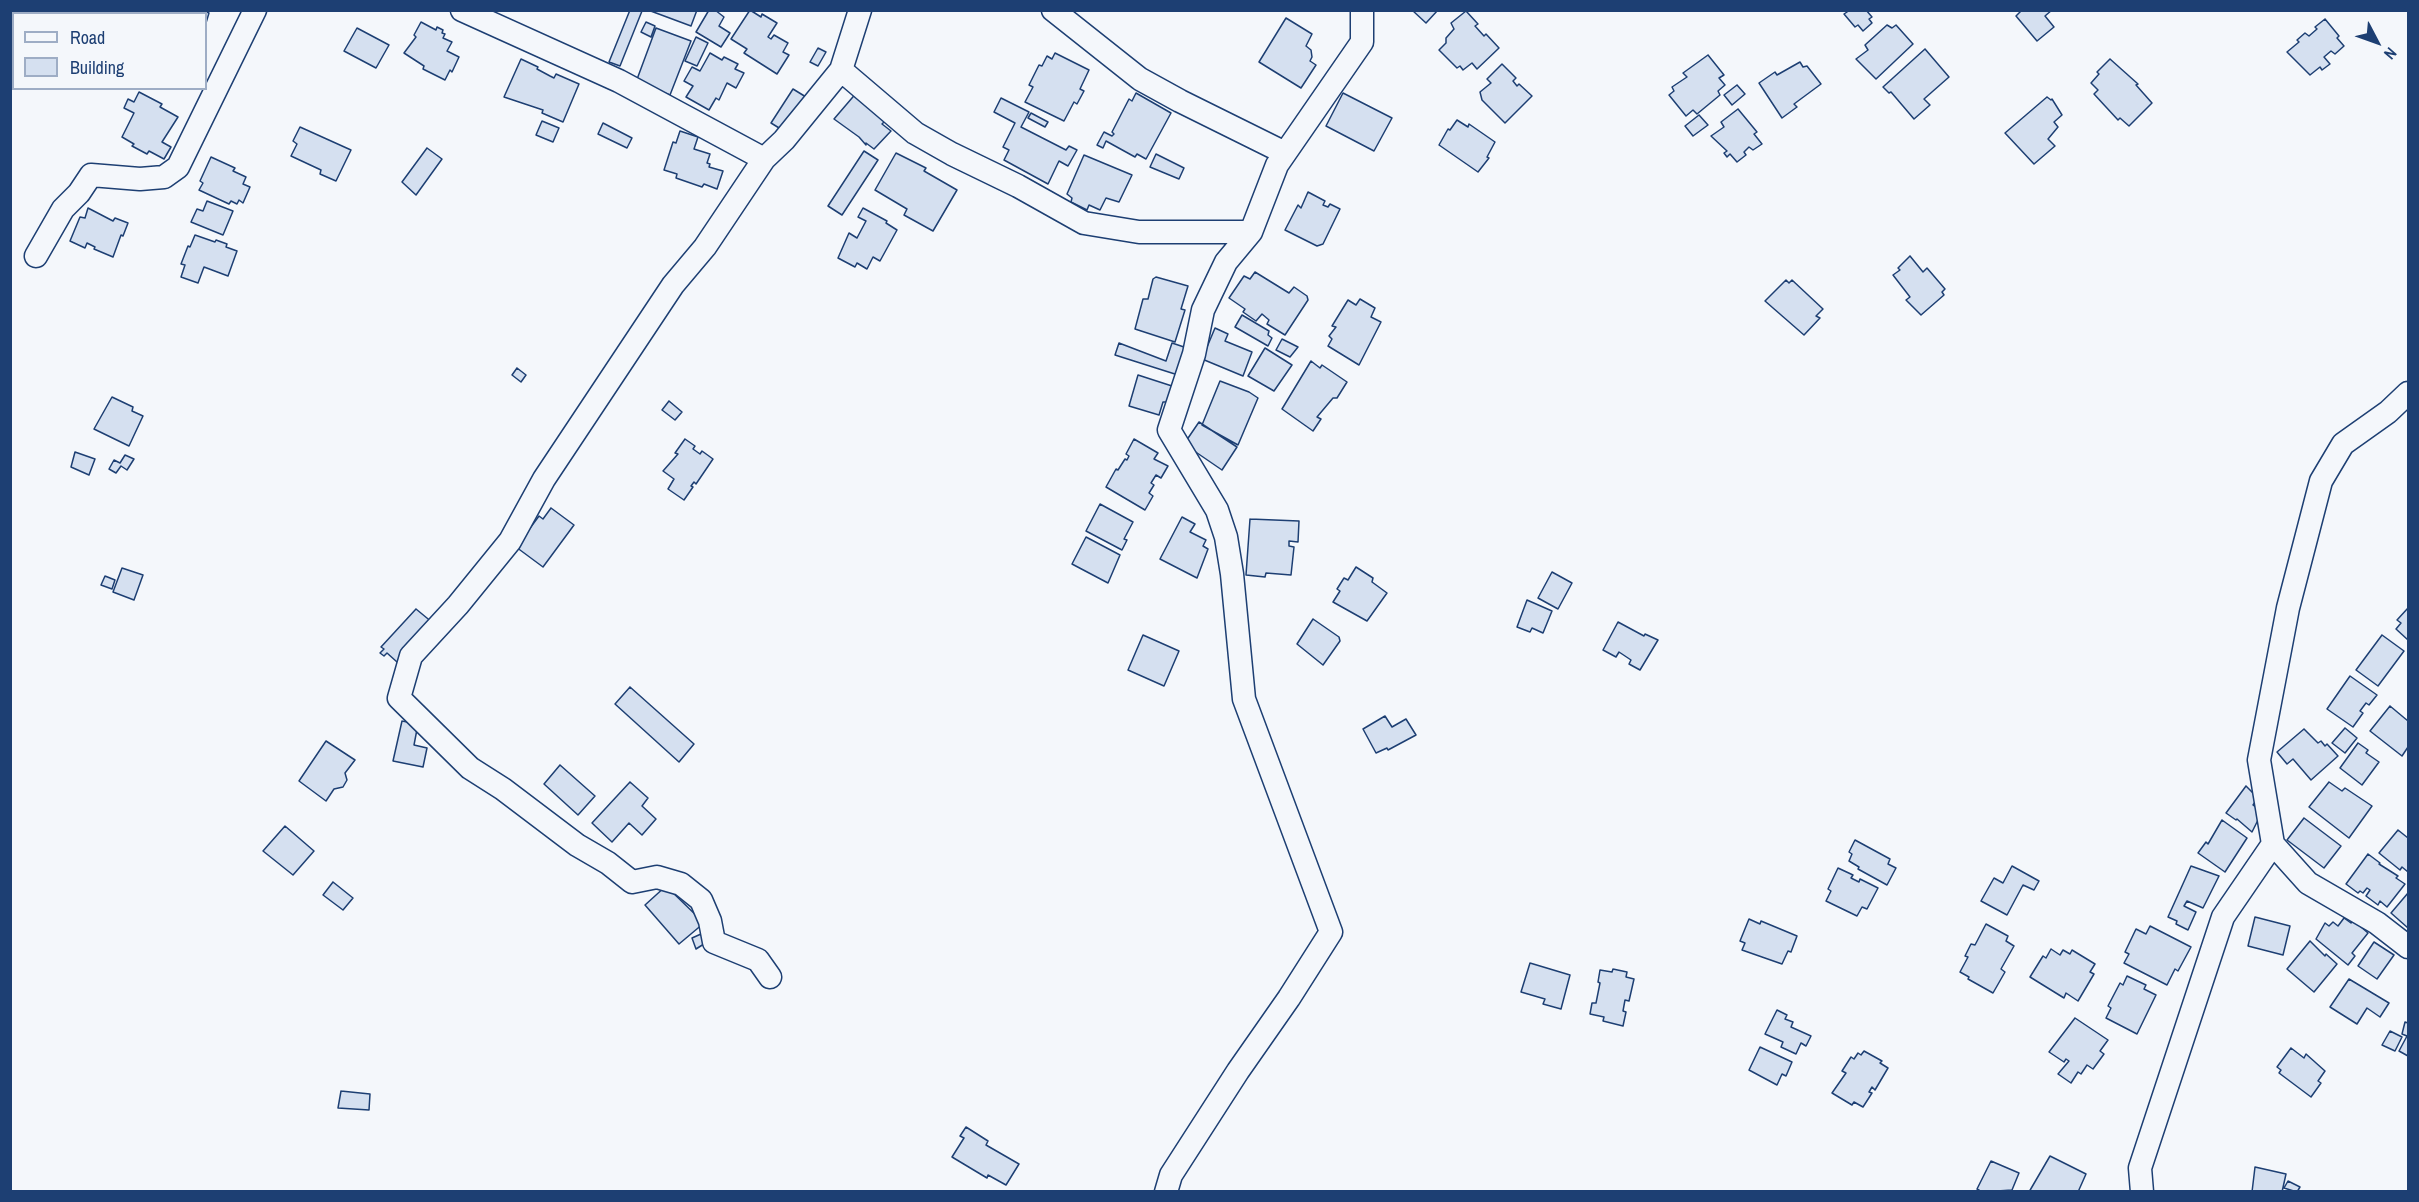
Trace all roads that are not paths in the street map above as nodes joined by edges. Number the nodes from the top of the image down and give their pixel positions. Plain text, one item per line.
1 (255, 10) edge
2 (462, 10) edge
3 (860, 10) edge
4 (1053, 10) edge
5 (1362, 10) edge
6 (841, 70) junction
7 (1285, 153) junction
8 (764, 159) junction
9 (1251, 232) junction
10 (36, 256) dead end
11 (2409, 393) edge
12 (2273, 843) junction
13 (2409, 947) edge
14 (770, 977) dead end
15 (1166, 1191) edge
16 (2142, 1191) edge

1 - 10 street
2 - 8 street
3 - 6 street
4 - 7 street
5 - 7 street
6 - 8 street
6 - 9 street
7 - 9 street
8 - 14 street
9 - 15 street
11 - 12 street
12 - 13 street
12 - 16 street

